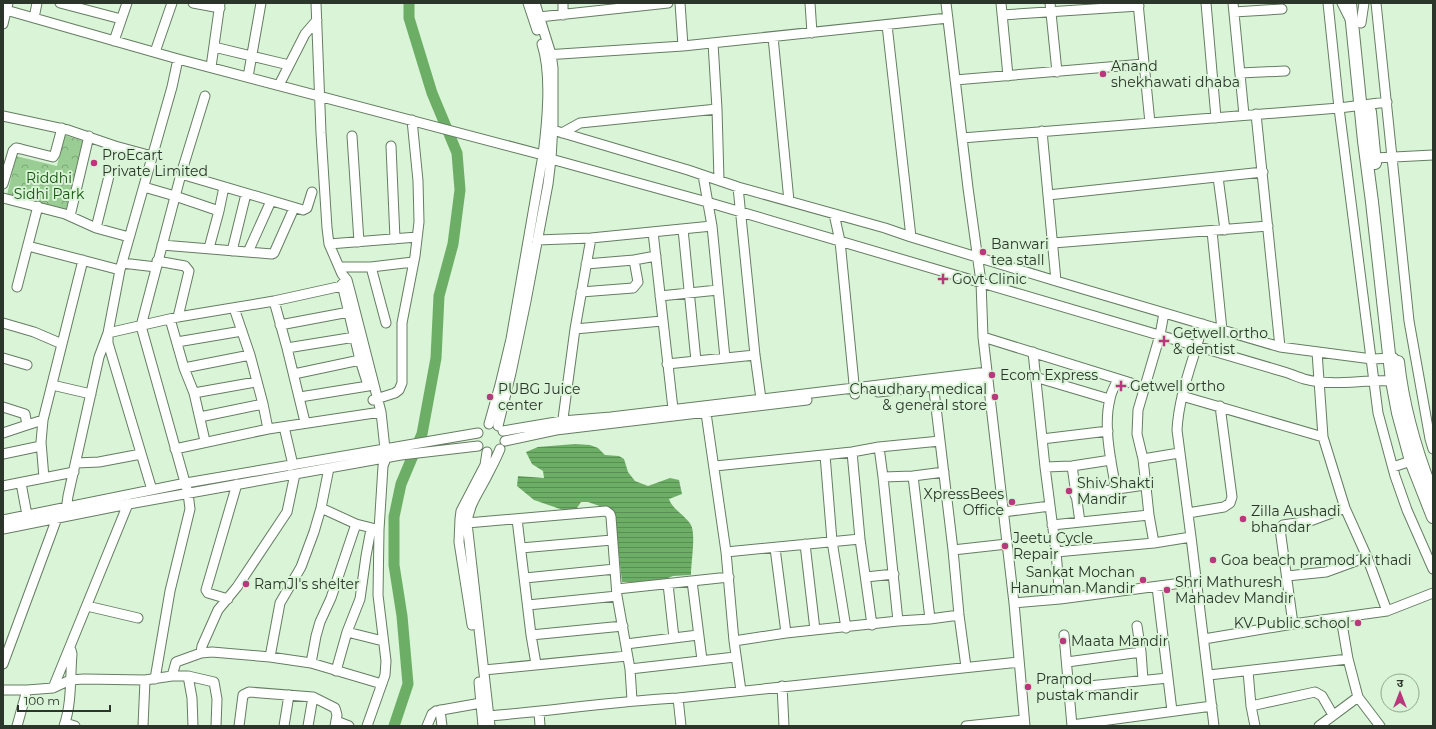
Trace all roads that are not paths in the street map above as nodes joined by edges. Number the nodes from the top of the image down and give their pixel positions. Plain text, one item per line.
1 (37, 3) edge
2 (60, 3) edge
3 (127, 3) edge
4 (172, 3) edge
5 (192, 3) edge
6 (261, 3) edge
7 (316, 3) edge
8 (528, 3) edge
9 (535, 3) edge
10 (563, 3) edge
11 (668, 3) edge
12 (680, 3) edge
13 (810, 3) edge
14 (946, 3) edge
15 (1001, 3) edge
16 (1206, 3) edge
17 (1328, 3) edge
18 (1342, 3) edge
19 (1350, 3) edge
20 (1358, 3) edge
21 (1364, 3) edge
22 (1376, 3) edge
23 (626, 5) edge
24 (1139, 5) edge
25 (220, 6) edge
26 (1095, 6) edge
27 (7, 7) edge
28 (1233, 7) edge
29 (1051, 8) edge
30 (1282, 9) dead end
31 (563, 14) junction
32 (1002, 15) junction
33 (539, 17) junction
34 (34, 18) junction
35 (948, 18) junction
36 (121, 19) junction
37 (317, 20) junction
38 (3, 24) edge
39 (1357, 24) junction
40 (887, 25) junction
41 (812, 33) junction
42 (773, 37) junction
43 (114, 40) junction
44 (713, 43) junction
45 (683, 46) junction
46 (214, 47) junction
47 (155, 52) junction
48 (547, 54) junction
49 (252, 56) junction
50 (178, 59) junction
51 (1144, 64) junction
52 (289, 65) junction
53 (211, 67) junction
54 (1285, 71) dead end
55 (1057, 72) junction
56 (1240, 73) junction
57 (1008, 76) junction
58 (248, 77) junction
59 (955, 80) junction
60 (280, 85) junction
61 (205, 96) dead end
62 (320, 96) junction
63 (1387, 102) junction
64 (1365, 105) junction
65 (1339, 108) junction
66 (717, 109) junction
67 (1256, 114) junction
68 (1244, 115) junction
69 (3, 116) edge
70 (1216, 118) junction
71 (415, 122) junction
72 (1150, 123) junction
73 (62, 128) junction
74 (549, 129) junction
75 (1042, 131) junction
76 (562, 133) junction
77 (89, 136) junction
78 (352, 136) dead end
79 (962, 138) junction
80 (391, 146) dead end
81 (1433, 155) edge
82 (152, 156) junction
83 (1392, 157) junction
84 (547, 158) junction
85 (1374, 158) junction
86 (110, 172) dead end
87 (1263, 172) junction
88 (180, 174) junction
89 (703, 175) junction
90 (1218, 177) junction
91 (4, 179) edge
92 (719, 180) junction
93 (144, 187) junction
94 (224, 187) junction
95 (738, 187) junction
96 (312, 192) dead end
97 (246, 194) junction
98 (1048, 195) junction
99 (175, 196) junction
100 (3, 198) edge
101 (271, 201) junction
102 (789, 201) junction
103 (707, 202) junction
104 (38, 206) junction
105 (294, 208) junction
106 (219, 211) junction
107 (740, 213) junction
108 (834, 214) junction
109 (70, 216) junction
110 (712, 226) junction
111 (1268, 226) junction
112 (96, 228) junction
113 (683, 229) junction
114 (1225, 230) junction
115 (1212, 231) junction
116 (653, 232) junction
117 (129, 237) junction
118 (417, 237) junction
119 (911, 237) junction
120 (591, 238) junction
121 (395, 239) junction
122 (537, 240) junction
123 (840, 241) junction
124 (359, 242) junction
125 (1052, 243) junction
126 (329, 244) junction
127 (162, 245) junction
128 (28, 246) junction
129 (209, 248) junction
130 (232, 251) junction
131 (248, 252) junction
132 (656, 256) junction
133 (978, 257) junction
134 (83, 260) junction
135 (634, 260) junction
136 (413, 262) junction
137 (157, 264) junction
138 (586, 264) junction
139 (121, 266) junction
140 (371, 267) junction
141 (341, 271) junction
142 (1056, 281) junction
143 (981, 282) junction
144 (342, 286) junction
145 (17, 287) dead end
146 (718, 290) junction
147 (581, 292) junction
148 (689, 293) junction
149 (660, 296) junction
150 (274, 301) junction
151 (234, 308) junction
152 (349, 312) junction
153 (1164, 313) junction
154 (174, 318) junction
155 (662, 321) junction
156 (3, 323) edge
157 (386, 323) dead end
158 (280, 324) junction
159 (1203, 324) junction
160 (141, 326) junction
161 (575, 329) junction
162 (1222, 330) junction
163 (242, 331) junction
164 (108, 333) junction
165 (1160, 335) junction
166 (355, 337) junction
167 (983, 337) junction
168 (177, 342) junction
169 (62, 344) junction
170 (1197, 347) junction
171 (1280, 347) junction
172 (288, 348) junction
173 (1032, 352) junction
174 (1317, 352) junction
175 (250, 355) junction
176 (755, 355) junction
177 (3, 358) edge
178 (725, 358) junction
179 (1372, 358) junction
180 (1394, 358) junction
181 (360, 360) junction
182 (696, 361) junction
183 (667, 364) junction
184 (27, 365) dead end
185 (184, 368) junction
186 (294, 374) junction
187 (987, 376) junction
188 (1036, 377) junction
189 (1118, 379) junction
190 (1374, 380) junction
191 (1319, 381) junction
192 (1392, 381) junction
193 (256, 382) junction
194 (933, 383) junction
195 (52, 384) junction
196 (368, 386) junction
197 (1144, 387) junction
198 (855, 391) junction
199 (194, 393) junction
200 (91, 394) junction
201 (1182, 396) junction
202 (300, 397) junction
203 (375, 399) junction
204 (761, 399) junction
205 (1110, 399) junction
206 (263, 404) junction
207 (1220, 406) junction
208 (3, 407) edge
209 (673, 409) junction
210 (706, 409) junction
211 (378, 412) junction
212 (200, 417) junction
213 (43, 420) junction
214 (305, 422) junction
215 (27, 424) junction
216 (562, 425) junction
217 (496, 427) junction
218 (268, 428) junction
219 (285, 431) dead end
220 (1108, 431) junction
221 (3, 433) edge
222 (478, 433) junction
223 (1323, 437) junction
224 (1042, 439) junction
225 (205, 441) junction
226 (505, 441) junction
227 (940, 441) junction
228 (41, 446) junction
229 (478, 446) junction
230 (879, 447) junction
231 (175, 449) junction
232 (500, 449) junction
233 (1433, 449) edge
234 (400, 450) junction
235 (487, 452) junction
236 (852, 452) junction
237 (1180, 453) junction
238 (3, 454) edge
239 (141, 454) junction
240 (825, 455) junction
241 (383, 456) junction
242 (1143, 459) junction
243 (1110, 460) junction
244 (1411, 461) junction
245 (288, 466) junction
246 (715, 466) junction
247 (1072, 466) junction
248 (1393, 466) junction
249 (75, 467) junction
250 (1045, 467) junction
251 (329, 468) junction
252 (944, 472) junction
253 (295, 474) junction
254 (913, 476) junction
255 (884, 477) junction
256 (44, 478) junction
257 (21, 483) junction
258 (186, 483) junction
259 (237, 484) junction
260 (1146, 485) junction
261 (3, 486) edge
262 (1116, 489) junction
263 (152, 490) junction
264 (188, 493) junction
265 (1076, 495) junction
266 (1433, 495) edge
267 (128, 504) junction
268 (1050, 506) junction
269 (67, 507) junction
270 (321, 508) junction
271 (1345, 508) junction
272 (1003, 512) junction
273 (1149, 514) junction
274 (1188, 514) junction
275 (28, 515) junction
276 (1433, 517) edge
277 (61, 518) junction
278 (517, 519) junction
279 (3, 520) edge
280 (1080, 522) junction
281 (467, 523) junction
282 (356, 524) junction
283 (1052, 526) junction
284 (3, 529) edge
285 (375, 529) junction
286 (1192, 537) junction
287 (860, 539) junction
288 (612, 540) junction
289 (832, 541) junction
290 (1154, 543) junction
291 (805, 544) junction
292 (1007, 544) junction
293 (521, 548) junction
294 (775, 548) junction
295 (953, 550) junction
296 (726, 552) junction
297 (1056, 552) junction
298 (1367, 557) junction
299 (615, 569) junction
300 (1433, 569) edge
301 (894, 574) junction
302 (1287, 576) junction
303 (729, 577) junction
304 (525, 578) junction
305 (866, 578) junction
306 (692, 581) junction
307 (1196, 581) junction
308 (668, 584) junction
309 (1157, 587) junction
310 (617, 592) junction
311 (1433, 593) edge
312 (228, 599) junction
313 (1060, 599) junction
314 (1014, 603) junction
315 (528, 605) junction
316 (87, 606) junction
317 (1387, 611) junction
318 (959, 615) junction
319 (138, 618) dead end
320 (1341, 618) junction
321 (930, 619) junction
322 (898, 621) junction
323 (1293, 624) junction
324 (872, 625) junction
325 (623, 626) junction
326 (1137, 626) dead end
327 (846, 628) junction
328 (815, 630) junction
329 (347, 632) junction
330 (786, 633) junction
331 (531, 635) junction
332 (698, 635) junction
333 (1064, 635) dead end
334 (674, 638) junction
335 (1204, 639) junction
336 (383, 640) junction
337 (734, 641) junction
338 (626, 644) junction
339 (70, 648) junction
340 (1141, 652) junction
341 (201, 653) junction
342 (627, 656) junction
343 (270, 657) junction
344 (736, 657) junction
345 (1348, 659) junction
346 (702, 660) junction
347 (1019, 662) junction
348 (1067, 662) junction
349 (310, 663) junction
350 (3, 664) edge
351 (536, 664) junction
352 (966, 667) junction
353 (630, 669) junction
354 (484, 670) junction
355 (336, 671) junction
356 (1248, 671) junction
357 (1209, 675) junction
358 (172, 676) junction
359 (188, 676) junction
360 (1168, 678) junction
361 (155, 679) junction
362 (70, 680) junction
363 (145, 680) junction
364 (1143, 680) junction
365 (382, 684) junction
366 (782, 686) junction
367 (53, 688) junction
368 (1069, 688) junction
369 (3, 690) edge
370 (27, 690) junction
371 (741, 691) junction
372 (289, 695) junction
373 (313, 697) junction
374 (1358, 697) junction
375 (678, 698) junction
376 (632, 700) junction
377 (481, 703) junction
378 (1212, 706) junction
379 (1251, 706) junction
380 (440, 710) junction
381 (1172, 711) junction
382 (539, 712) junction
383 (1333, 715) junction
384 (489, 716) junction
385 (336, 723) edge
386 (1024, 723) edge
387 (1106, 723) edge
388 (65, 725) edge
389 (1072, 725) edge
390 (16, 726) edge
391 (75, 726) edge
392 (143, 726) edge
393 (193, 726) edge
394 (216, 726) edge
395 (239, 726) edge
396 (284, 726) edge
397 (308, 726) edge
398 (349, 726) edge
399 (367, 726) edge
400 (427, 726) edge
401 (442, 726) edge
402 (483, 726) edge
403 (490, 726) edge
404 (540, 726) edge
405 (681, 726) edge
406 (784, 726) edge
407 (968, 726) edge
408 (1214, 726) edge
409 (1255, 726) edge
410 (1319, 726) edge
411 (1380, 726) edge

1 - 34 street
2 - 36 street
3 - 36 street
4 - 47 street
5 - 25 street
6 - 49 street
7 - 37 street
8 - 48 street
9 - 33 street
10 - 31 street
11 - 23 street
12 - 45 street
13 - 41 street
14 - 35 street
15 - 32 street
16 - 70 street
17 - 65 street
18 - 39 street
19 - 39 main road
20 - 39 main road
21 - 39 street
22 - 63 street
23 - 31 street
24 - 26 street
24 - 51 street
25 - 46 street
26 - 29 street
27 - 34 street
27 - 38 street
28 - 30 street
28 - 56 street
29 - 32 street
29 - 55 street
31 - 33 street
32 - 57 street
33 - 48 street
34 - 43 street
35 - 40 street
35 - 59 street
36 - 43 street
37 - 52 street
37 - 62 street
39 - 64 main road
40 - 41 street
40 - 119 street
41 - 42 street
42 - 44 street
42 - 102 street
43 - 47 street
44 - 45 street
44 - 66 street
45 - 48 street
46 - 49 street
46 - 53 street
47 - 50 street
48 - 74 street
49 - 52 street
49 - 58 street
50 - 53 street
50 - 82 street
51 - 55 street
51 - 72 street
52 - 60 street
53 - 58 street
54 - 56 street
55 - 57 street
56 - 68 street
57 - 59 street
58 - 60 street
59 - 79 street
60 - 62 street
61 - 88 street
62 - 71 street
62 - 126 street
63 - 64 street
63 - 83 street
64 - 65 street
64 - 85 main road
64 - 180 main road
65 - 67 street
65 - 179 street
66 - 76 street
66 - 92 street
67 - 68 street
67 - 87 street
68 - 70 street
69 - 73 street
70 - 72 street
71 - 84 street
71 - 118 street
72 - 75 street
73 - 77 street
73 - 91 street
74 - 76 street
74 - 84 street
75 - 79 street
75 - 98 street
76 - 89 street
77 - 82 street
77 - 109 street
78 - 124 street
79 - 133 street
80 - 121 street
81 - 83 street
82 - 93 street
83 - 85 street
83 - 233 street
84 - 103 street
84 - 122 street
84 - 217 street
85 - 180 main road
86 - 112 street
87 - 90 street
87 - 111 street
88 - 94 street
88 - 99 street
89 - 92 street
89 - 103 street
90 - 98 street
90 - 114 street
92 - 95 street
93 - 99 street
93 - 117 street
94 - 97 street
94 - 106 street
95 - 102 street
95 - 107 street
96 - 105 street
97 - 101 street
97 - 130 street
98 - 125 street
99 - 106 street
99 - 127 street
100 - 104 street
101 - 105 street
101 - 131 street
102 - 108 street
103 - 107 street
103 - 110 street
104 - 109 street
104 - 128 street
105 - 131 street
106 - 129 street
107 - 123 street
107 - 176 street
108 - 119 street
108 - 123 street
109 - 112 street
110 - 113 street
110 - 146 street
111 - 114 street
111 - 171 street
112 - 117 street
113 - 116 street
113 - 148 street
114 - 115 street
115 - 125 street
115 - 162 street
116 - 120 street
116 - 132 street
117 - 139 street
118 - 121 street
118 - 136 street
119 - 133 street
120 - 122 street
120 - 138 street
121 - 124 street
122 - 217 street
123 - 143 street
123 - 198 street
124 - 126 street
125 - 142 street
126 - 141 street
127 - 129 street
127 - 137 street
128 - 134 street
128 - 145 street
129 - 130 street
130 - 131 street
132 - 135 street
132 - 149 street
133 - 142 street
133 - 143 street
134 - 139 street
134 - 169 street
135 - 138 street
135 - 147 street
136 - 140 street
136 - 203 street
137 - 139 street
137 - 154 street
137 - 160 street
138 - 147 street
139 - 164 street
140 - 141 street
140 - 157 street
141 - 144 street
141 - 203 street
142 - 153 street
143 - 165 street
143 - 167 street
144 - 150 street
144 - 152 street
146 - 148 street
146 - 178 street
147 - 161 street
148 - 149 street
148 - 182 street
149 - 155 street
150 - 151 street
150 - 158 street
151 - 154 street
151 - 163 street
152 - 158 street
152 - 166 street
153 - 159 street
153 - 165 street
154 - 160 street
154 - 168 street
155 - 161 street
155 - 183 street
156 - 169 street
158 - 172 street
159 - 162 street
159 - 170 street
160 - 164 street
160 - 231 street
161 - 216 street
162 - 171 street
163 - 168 street
163 - 175 street
164 - 200 street
164 - 239 street
165 - 170 street
165 - 197 street
166 - 172 street
166 - 181 street
167 - 173 street
167 - 187 street
168 - 185 street
169 - 195 street
170 - 191 street
170 - 201 street
171 - 174 street
172 - 186 street
173 - 188 street
173 - 189 street
174 - 179 street
174 - 191 street
175 - 185 street
175 - 193 street
176 - 178 street
176 - 204 street
177 - 184 street
178 - 182 street
179 - 180 street
179 - 190 street
180 - 192 main road
180 - 266 main road
181 - 186 street
181 - 196 street
182 - 183 street
183 - 209 street
185 - 199 street
186 - 202 street
187 - 194 street
187 - 272 street
188 - 205 street
188 - 224 street
189 - 197 street
189 - 205 street
190 - 191 street
190 - 192 street
190 - 248 street
191 - 223 street
192 - 244 main road
193 - 199 street
193 - 206 street
194 - 198 street
194 - 227 street
195 - 200 street
195 - 213 street
196 - 202 street
196 - 203 street
197 - 242 street
198 - 204 street
198 - 210 street
199 - 212 street
200 - 249 street
201 - 207 street
201 - 237 street
202 - 214 street
203 - 211 street
204 - 210 street
205 - 220 street
206 - 212 street
206 - 218 street
207 - 223 street
207 - 274 street
208 - 215 street
209 - 210 street
209 - 216 street
210 - 216 street
210 - 246 street
211 - 214 street
211 - 241 street
212 - 225 street
213 - 215 street
213 - 228 street
214 - 218 street
215 - 221 street
216 - 217 street
216 - 226 street
217 - 222 street
217 - 226 street
218 - 225 street
219 - 245 street
220 - 224 street
220 - 243 street
222 - 229 street
222 - 234 street
223 - 271 street
224 - 250 street
225 - 231 street
226 - 232 street
227 - 230 street
227 - 252 street
228 - 238 street
228 - 256 street
229 - 234 street
229 - 235 street
230 - 236 street
230 - 255 street
231 - 258 street
232 - 235 street
232 - 281 street
234 - 241 street
235 - 377 street
236 - 240 street
236 - 287 street
237 - 242 street
237 - 274 street
239 - 249 street
239 - 263 street
240 - 246 street
240 - 289 street
241 - 245 street
241 - 251 street
241 - 285 street
242 - 260 street
243 - 247 street
243 - 262 street
244 - 248 street
244 - 276 main road
245 - 258 street
246 - 296 street
247 - 250 street
247 - 265 street
248 - 300 street
249 - 256 street
249 - 269 street
250 - 268 street
251 - 253 street
251 - 270 street
252 - 254 street
252 - 295 street
253 - 259 street
253 - 312 street
254 - 255 street
254 - 321 street
255 - 301 street
256 - 257 street
257 - 261 street
257 - 275 street
258 - 263 street
258 - 264 street
259 - 264 street
259 - 312 street
260 - 262 street
260 - 273 street
262 - 265 street
263 - 269 street
264 - 267 street
264 - 361 street
265 - 280 street
267 - 277 street
267 - 316 street
268 - 272 street
268 - 283 street
269 - 275 street
269 - 277 street
270 - 282 street
270 - 343 street
271 - 298 street
271 - 302 street
272 - 292 street
273 - 280 street
273 - 290 street
274 - 286 street
275 - 279 street
277 - 284 street
277 - 350 street
278 - 281 street
278 - 288 street
278 - 293 street
280 - 283 street
281 - 354 street
282 - 285 street
282 - 349 street
283 - 297 street
285 - 329 street
285 - 336 street
286 - 290 street
286 - 307 street
287 - 289 street
287 - 305 street
288 - 293 street
288 - 299 street
289 - 291 street
289 - 327 street
290 - 297 street
291 - 294 street
291 - 328 street
292 - 295 street
292 - 314 street
293 - 304 street
294 - 296 street
294 - 330 street
295 - 318 street
296 - 303 street
297 - 313 street
298 - 302 street
298 - 317 street
299 - 304 street
299 - 310 street
301 - 305 street
301 - 322 street
302 - 323 street
303 - 306 street
303 - 337 street
304 - 315 street
305 - 324 street
306 - 308 street
306 - 332 street
307 - 309 street
307 - 335 street
308 - 310 street
308 - 334 street
309 - 313 street
309 - 360 street
310 - 315 street
310 - 325 street
311 - 317 street
312 - 341 street
313 - 314 street
314 - 347 street
315 - 331 street
316 - 319 street
316 - 339 street
317 - 320 street
318 - 321 street
318 - 352 street
320 - 323 street
320 - 345 street
321 - 322 street
322 - 324 street
323 - 335 street
324 - 327 street
325 - 331 street
325 - 338 street
326 - 340 street
327 - 328 street
328 - 330 street
329 - 336 street
329 - 355 street
330 - 337 street
331 - 351 street
332 - 334 street
332 - 346 street
333 - 348 street
334 - 338 street
335 - 357 street
336 - 365 street
337 - 344 street
338 - 342 street
339 - 362 street
339 - 367 street
340 - 348 street
340 - 364 street
341 - 343 street
341 - 358 street
342 - 351 street
342 - 353 street
343 - 349 street
344 - 346 street
344 - 371 street
345 - 356 street
345 - 374 street
346 - 353 street
347 - 352 street
347 - 386 street
348 - 368 street
349 - 355 street
351 - 354 street
352 - 366 street
353 - 376 street
354 - 384 street
355 - 365 street
356 - 357 street
356 - 379 street
357 - 378 street
358 - 359 street
358 - 361 street
359 - 393 street
359 - 394 street
360 - 364 street
360 - 381 street
361 - 363 street
362 - 363 street
362 - 367 street
362 - 388 street
363 - 392 street
364 - 368 street
365 - 399 street
366 - 371 street
366 - 406 street
367 - 370 street
368 - 389 street
369 - 370 street
370 - 390 street
371 - 375 street
372 - 373 street
372 - 395 street
372 - 396 street
373 - 385 street
373 - 397 street
374 - 383 street
374 - 411 street
375 - 376 street
375 - 405 street
376 - 382 street
377 - 380 street
377 - 402 street
378 - 381 street
378 - 408 street
379 - 383 street
379 - 409 street
380 - 400 street
380 - 401 street
381 - 387 street
382 - 384 street
382 - 404 street
383 - 410 street
384 - 403 street
385 - 398 street
386 - 407 street
387 - 389 street
388 - 391 street

